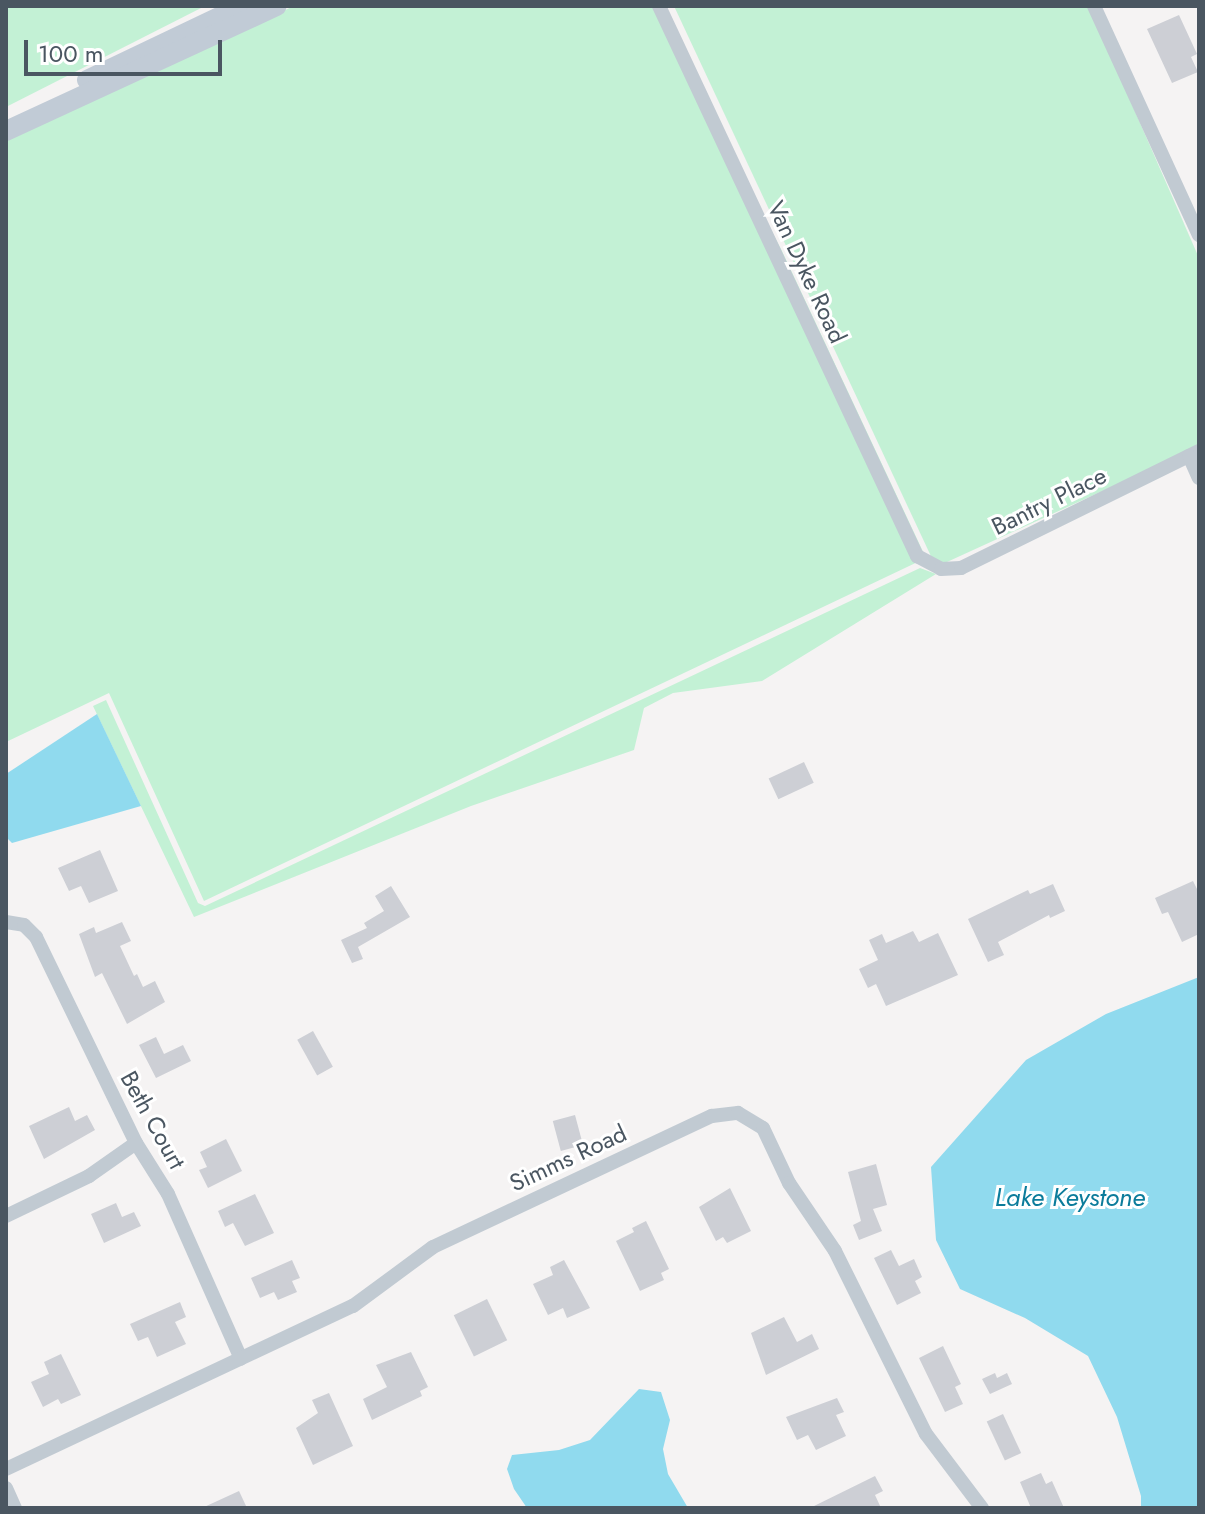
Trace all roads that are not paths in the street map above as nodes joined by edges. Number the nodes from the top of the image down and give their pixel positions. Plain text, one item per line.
1 (242, 6) edge
2 (276, 6) edge
3 (659, 6) edge
4 (1094, 6) edge
5 (6, 121) edge
6 (6, 131) edge
7 (1199, 235) edge
8 (1194, 454) edge
9 (1199, 478) edge
10 (917, 556) joint
11 (6, 922) edge
12 (136, 1143) junction
13 (6, 1216) edge
14 (241, 1359) junction
15 (6, 1469) edge
16 (6, 1488) edge
17 (15, 1508) edge
18 (982, 1508) edge

1 - 5 main road
2 - 6 main road
3 - 10 street, Van Dyke Road
4 - 7 street
8 - 9 street
8 - 10 street, Bantry Place
11 - 12 street, Beth Court
12 - 13 street
12 - 14 street, Beth Court
14 - 15 street, Simms Road
14 - 18 street, Simms Road
16 - 17 street

